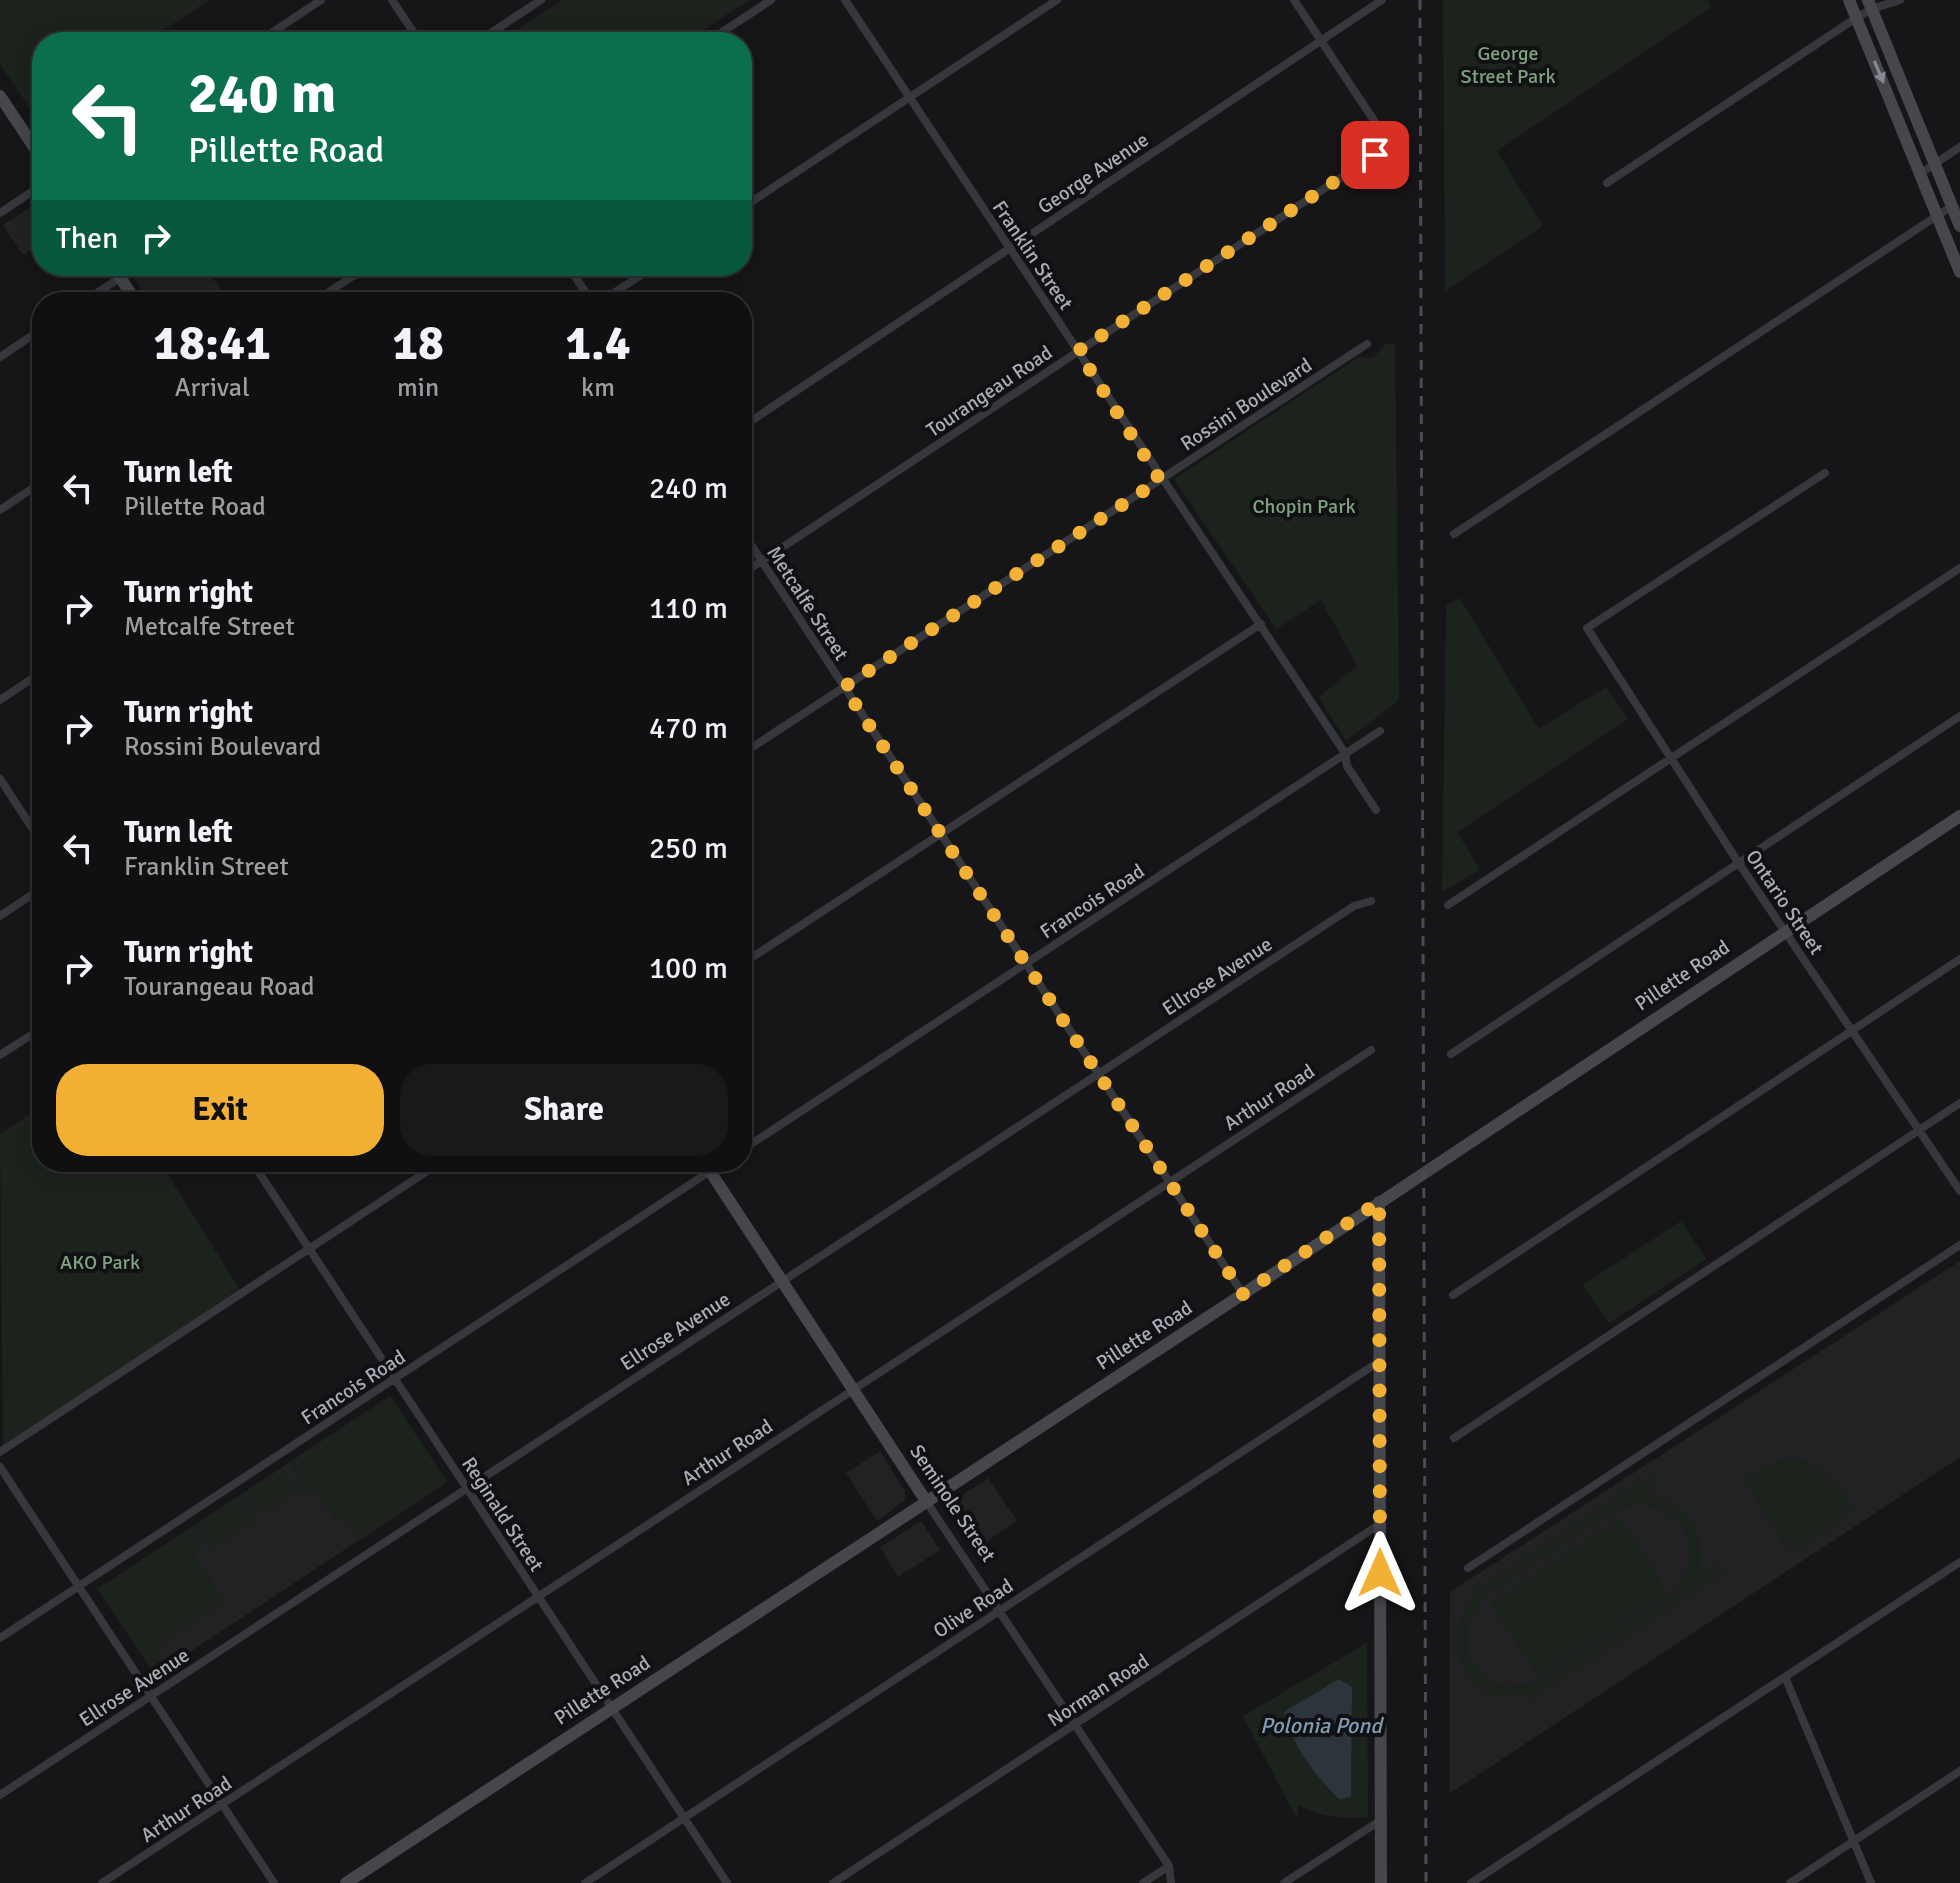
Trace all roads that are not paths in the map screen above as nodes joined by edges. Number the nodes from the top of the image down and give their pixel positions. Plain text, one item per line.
1 (321, 0) edge
2 (392, 0) edge
3 (541, 0) edge
4 (771, 0) edge
5 (845, 0) edge
6 (1057, 0) edge
7 (1294, 0) edge
8 (1382, 0) edge
9 (1849, 0) edge
10 (1900, 0) edge
11 (1872, 3) edge
12 (1856, 18) junction
13 (273, 32) edge
14 (413, 32) edge
15 (492, 32) edge
16 (722, 32) edge
17 (1320, 41) junction
18 (0, 96) edge
19 (910, 98) junction
20 (32, 144) edge
21 (1960, 147) edge
22 (1935, 164) junction
23 (1921, 173) junction
24 (1607, 183) dead end
25 (32, 192) edge
26 (752, 201) edge
27 (1952, 206) junction
28 (0, 213) edge
29 (1937, 216) junction
30 (1960, 226) edge
31 (1009, 248) junction
32 (1960, 272) edge
33 (123, 276) edge
34 (353, 276) edge
35 (640, 276) edge
36 (120, 278) junction
37 (98, 292) edge
38 (129, 292) edge
39 (329, 292) edge
40 (615, 292) edge
41 (32, 336) edge
42 (1367, 344) dead end
43 (1078, 351) junction
44 (0, 357) edge
45 (752, 420) edge
46 (1825, 473) dead end
47 (1160, 480) junction
48 (32, 489) edge
49 (0, 510) edge
50 (1454, 534) dead end
51 (752, 546) edge
52 (762, 561) junction
53 (752, 568) edge
54 (1960, 568) edge
55 (1261, 624) junction
56 (32, 679) edge
57 (844, 687) junction
58 (0, 700) edge
59 (1960, 716) edge
60 (1380, 731) dead end
61 (752, 747) edge
62 (1345, 753) junction
63 (1671, 758) junction
64 (0, 779) edge
65 (1376, 810) dead end
66 (1960, 816) edge
67 (32, 828) edge
68 (941, 834) junction
69 (1738, 862) junction
70 (32, 895) edge
71 (1371, 901) dead end
72 (1448, 905) dead end
73 (0, 916) edge
74 (1784, 931) junction
75 (752, 957) edge
76 (1960, 959) edge
77 (1026, 964) junction
78 (1854, 1030) junction
79 (32, 1034) edge
80 (1371, 1050) dead end
81 (1451, 1054) dead end
82 (0, 1055) edge
83 (1098, 1073) junction
84 (1960, 1103) edge
85 (1920, 1130) junction
86 (752, 1143) edge
87 (259, 1172) edge
88 (426, 1172) edge
89 (700, 1172) edge
90 (710, 1172) edge
91 (1169, 1182) junction
92 (1960, 1191) edge
93 (1379, 1202) junction
94 (1960, 1245) edge
95 (309, 1249) junction
96 (782, 1280) junction
97 (1243, 1294) junction
98 (1453, 1295) dead end
99 (1380, 1361) junction
100 (395, 1379) junction
101 (853, 1388) junction
102 (1454, 1438) dead end
103 (0, 1452) edge
104 (0, 1467) edge
105 (467, 1487) junction
106 (926, 1501) junction
107 (1380, 1524) junction
108 (1960, 1562) edge
109 (1468, 1568) dead end
110 (79, 1586) junction
111 (538, 1596) junction
112 (1000, 1609) junction
113 (0, 1638) edge
114 (1785, 1677) junction
115 (150, 1695) junction
116 (612, 1708) junction
117 (1074, 1724) junction
118 (1960, 1771) edge
119 (0, 1795) edge
120 (222, 1804) junction
121 (684, 1818) junction
122 (1381, 1820) junction
123 (1854, 1841) junction
124 (1169, 1866) junction
125 (102, 1883) edge
126 (274, 1883) edge
127 (346, 1883) edge
128 (585, 1883) edge
129 (727, 1883) edge
130 (833, 1883) edge
131 (1143, 1883) edge
132 (1171, 1883) edge
133 (1284, 1883) edge
134 (1381, 1883) edge
135 (1471, 1883) edge
136 (1790, 1883) edge
137 (1871, 1883) edge

1 - 13 street
2 - 14 street
3 - 15 street
4 - 16 street
5 - 19 street, Franklin Street
6 - 19 street
7 - 17 street
8 - 17 street, George Avenue
9 - 12 street
10 - 11 street
11 - 12 street
11 - 22 street
12 -> 23 street
12 - 24 street
17 - 31 street, George Avenue
17 - 43 street, Tourangeau Road
18 - 20 street
19 - 26 street
19 - 31 street, Franklin Street
21 - 22 street
22 - 23 street
22 - 27 street
23 - 29 street
25 - 28 street
27 - 29 street
27 - 30 street
29 - 32 street
29 - 50 street
31 - 43 street, Franklin Street
31 - 45 street, George Avenue
33 - 36 street
34 - 39 street
35 - 40 street
36 - 37 street
36 - 38 street
41 - 44 street
42 - 47 street, Rossini Boulevard
43 - 47 street, Franklin Street
43 - 52 street, Tourangeau Road
46 - 63 street, Ontario Street
47 - 55 street, Franklin Street
47 - 57 street, Rossini Boulevard
48 - 49 street
51 - 52 street, Metcalfe Street
52 - 53 street, Tourangeau Road
52 - 57 street, Metcalfe Street
54 - 63 street
55 - 62 street, Franklin Street
55 - 68 street
56 - 58 street
57 - 61 street, Rossini Boulevard
57 - 68 street, Metcalfe Street
59 - 69 street
60 - 62 street, Francois Road
62 - 65 street, Franklin Street
62 - 77 street, Francois Road
63 - 69 street, Ontario Street
63 - 72 street
64 - 67 street
66 - 74 street, Pillette Road
68 - 75 street
68 - 77 street, Metcalfe Street
69 - 74 street, Ontario Street
69 - 81 street
70 - 73 street
71 - 83 street, Ellrose Avenue
74 - 78 street, Ontario Street
74 - 93 street, Pillette Road
76 - 78 street
77 - 83 street, Metcalfe Street
77 - 86 street, Francois Road
78 - 85 street, Ontario Street
78 - 98 street
79 - 82 street
80 - 91 street, Arthur Road
83 - 91 street, Metcalfe Street
83 - 96 street, Ellrose Avenue
84 - 85 street
85 - 92 street, Ontario Street
85 - 102 street
87 - 95 street, Reginald Street
88 - 95 street
89 - 100 street, Francois Road
90 - 96 street, Seminole Street
91 - 97 street, Metcalfe Street
91 - 101 street, Arthur Road
93 - 97 street, Pillette Road
93 - 99 street
94 - 109 street
95 - 100 street, Reginald Street
95 - 103 street
96 - 101 street, Seminole Street
96 - 105 street, Ellrose Avenue
97 - 106 street, Pillette Road
99 - 107 street
99 - 112 street, Olive Road
100 - 105 street, Reginald Street
100 - 110 street, Francois Road
101 - 106 street, Seminole Street
101 - 111 street, Arthur Road
104 - 110 street
105 - 111 street, Reginald Street
105 - 115 street, Ellrose Avenue
106 - 112 street, Seminole Street
106 - 116 street, Pillette Road
107 - 117 street, Norman Road
107 - 122 street
108 - 114 street
110 - 113 street, Francois Road
110 - 115 street
111 - 116 street, Reginald Street
111 - 120 street, Arthur Road
112 - 117 street, Seminole Street
112 - 121 street, Olive Road
114 - 123 street
114 - 135 street
115 - 119 street, Ellrose Avenue
115 - 120 street
116 - 121 street, Reginald Street
116 - 127 street, Pillette Road
117 - 124 street, Seminole Street
117 - 130 street, Norman Road
118 - 123 street
120 - 125 street, Arthur Road
120 - 126 street
121 - 128 street, Olive Road
121 - 129 street, Reginald Street
122 - 133 street
122 - 134 street
123 - 136 street
123 - 137 street
124 - 131 street
124 - 132 street

